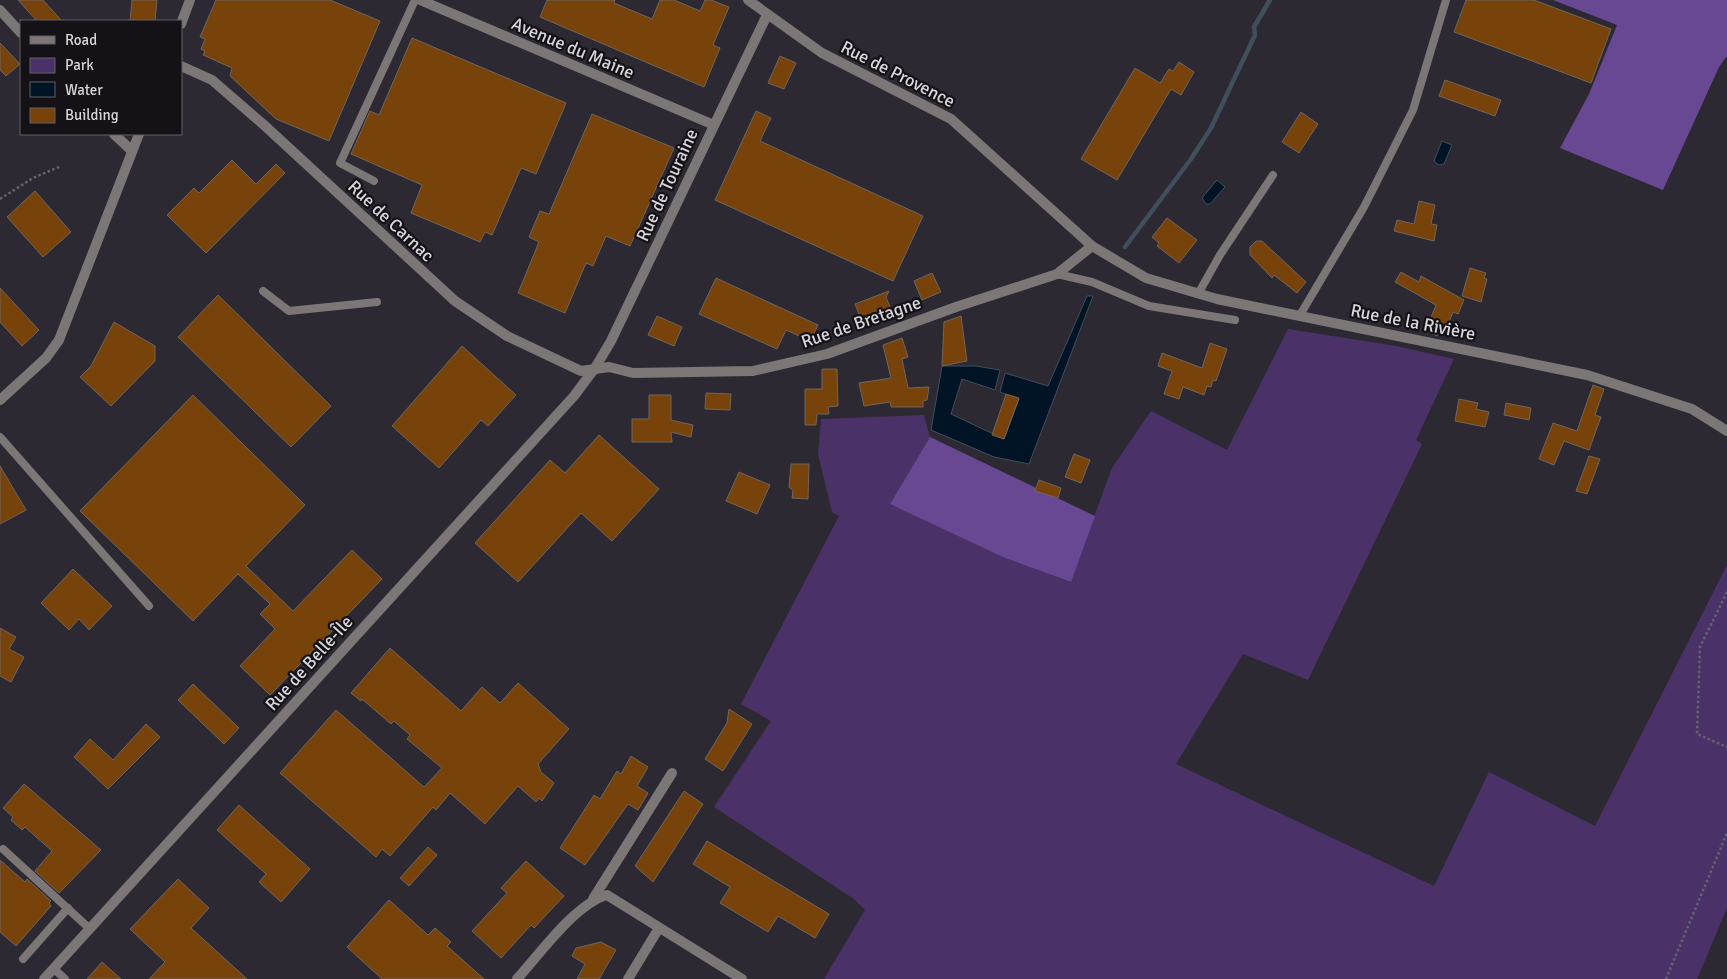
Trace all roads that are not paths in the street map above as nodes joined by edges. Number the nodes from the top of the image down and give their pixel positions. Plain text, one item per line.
1 (190, 0) edge
2 (415, 0) edge
3 (420, 0) edge
4 (748, 0) edge
5 (1446, 0) edge
6 (0, 10) edge
7 (767, 15) junction
8 (182, 21) edge
9 (20, 32) edge
10 (182, 66) edge
11 (714, 125) junction
12 (115, 135) edge
13 (139, 135) edge
14 (132, 151) junction
15 (1273, 175) dead end
16 (374, 181) dead end
17 (1092, 246) junction
18 (1057, 274) junction
19 (263, 291) dead end
20 (1198, 294) junction
21 (377, 302) dead end
22 (1300, 315) junction
23 (1235, 320) dead end
24 (596, 368) junction
25 (0, 400) edge
26 (1727, 430) edge
27 (0, 437) edge
28 (149, 606) dead end
29 (672, 773) dead end
30 (3, 849) dead end
31 (594, 899) junction
32 (68, 908) junction
33 (90, 928) junction
34 (659, 928) junction
35 (23, 958) dead end
36 (54, 969) junction
37 (44, 979) edge
38 (65, 979) edge
39 (517, 979) edge
40 (628, 979) edge
41 (742, 979) edge

1 - 8 street
2 - 16 lane
3 - 11 street, Avenue du Maine
4 - 7 street, Rue de Provence
5 - 22 lane
6 - 9 street
7 - 11 street, Rue de Touraine
7 - 17 street, Rue de Provence
10 - 24 street, Rue de Carnac
11 - 24 street, Rue de Touraine
12 - 14 street
13 - 14 street
14 - 25 street
15 - 20 lane
17 - 18 street, Rue de Bretagne
17 - 20 street, Rue de la Rivière
18 - 23 lane
18 - 24 street, Rue de Bretagne
19 - 21 lane
20 - 22 street, Rue de la Rivière
22 - 26 street, Rue de la Rivière
24 - 33 street, Rue de Belle-Île
27 - 28 lane
29 - 31 street
30 - 32 lane
31 - 34 street
31 - 39 street
32 - 33 lane
32 - 35 lane
33 - 36 street, Rue de Belle-Île
34 - 40 street
34 - 41 street
36 - 37 street, Rue de Belle-Île
36 - 38 lane

